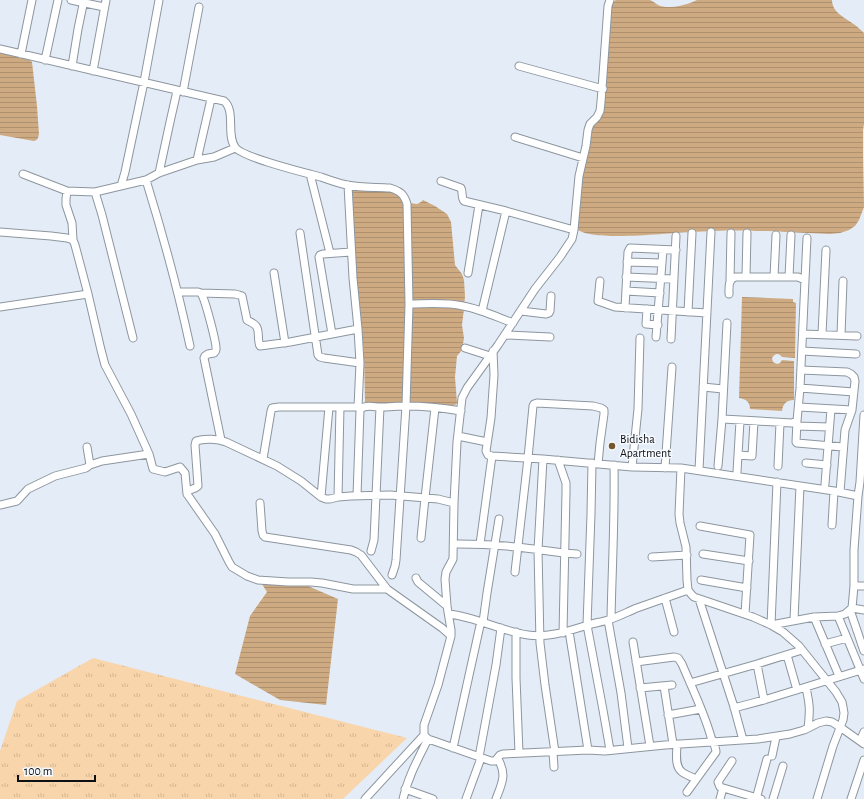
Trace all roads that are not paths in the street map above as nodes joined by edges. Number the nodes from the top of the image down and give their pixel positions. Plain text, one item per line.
1 (32, 0) edge
2 (58, 0) edge
3 (71, 0) edge
4 (159, 0) edge
5 (610, 0) edge
6 (84, 1) edge
7 (105, 4) edge
8 (199, 7) dead end
9 (0, 49) edge
10 (21, 54) junction
11 (45, 60) junction
12 (72, 66) junction
13 (519, 66) dead end
14 (93, 71) junction
15 (144, 82) junction
16 (603, 89) junction
17 (180, 91) junction
18 (211, 99) junction
19 (515, 137) dead end
20 (235, 148) junction
21 (583, 158) junction
22 (198, 160) junction
23 (23, 174) dead end
24 (159, 174) junction
25 (310, 174) junction
26 (146, 180) junction
27 (441, 181) dead end
28 (348, 185) junction
29 (121, 186) junction
30 (67, 191) junction
31 (95, 192) junction
32 (479, 205) junction
33 (506, 211) junction
34 (574, 230) junction
35 (0, 232) edge
36 (711, 232) dead end
37 (300, 233) dead end
38 (731, 233) dead end
39 (747, 233) dead end
40 (692, 234) dead end
41 (776, 234) dead end
42 (791, 235) dead end
43 (676, 236) dead end
44 (807, 238) dead end
45 (72, 240) junction
46 (663, 250) junction
47 (676, 250) junction
48 (826, 250) dead end
49 (351, 252) junction
50 (330, 254) junction
51 (627, 262) junction
52 (662, 263) junction
53 (274, 273) dead end
54 (468, 273) dead end
55 (626, 277) junction
56 (746, 277) junction
57 (774, 277) junction
58 (789, 277) junction
59 (661, 279) junction
60 (674, 279) junction
61 (730, 280) junction
62 (805, 280) junction
63 (600, 281) dead end
64 (843, 281) dead end
65 (178, 292) junction
66 (626, 292) junction
67 (201, 293) junction
68 (88, 294) junction
69 (660, 294) junction
70 (729, 294) dead end
71 (551, 296) dead end
72 (409, 304) junction
73 (0, 307) edge
74 (625, 308) junction
75 (647, 309) junction
76 (659, 310) junction
77 (482, 311) junction
78 (521, 311) junction
79 (672, 311) junction
80 (688, 312) junction
81 (707, 313) junction
82 (727, 322) dead end
83 (513, 323) junction
84 (658, 325) junction
85 (358, 329) junction
86 (332, 334) junction
87 (803, 334) junction
88 (822, 334) junction
89 (506, 335) junction
90 (841, 335) junction
91 (857, 336) dead end
92 (315, 337) junction
93 (550, 337) dead end
94 (656, 337) dead end
95 (133, 338) dead end
96 (640, 338) dead end
97 (670, 339) dead end
98 (285, 342) junction
99 (190, 346) dead end
100 (465, 348) dead end
101 (802, 351) junction
102 (492, 354) junction
103 (856, 354) dead end
104 (360, 363) junction
105 (672, 367) dead end
106 (801, 370) junction
107 (703, 388) junction
108 (800, 388) junction
109 (723, 389) junction
110 (854, 392) junction
111 (406, 406) junction
112 (329, 407) junction
113 (340, 407) junction
114 (360, 407) junction
115 (380, 407) junction
116 (799, 407) junction
117 (435, 408) junction
118 (830, 409) junction
119 (461, 410) junction
120 (852, 410) junction
121 (864, 415) edge
122 (722, 419) junction
123 (740, 420) junction
124 (754, 421) junction
125 (780, 422) junction
126 (797, 424) junction
127 (829, 427) junction
128 (458, 436) junction
129 (220, 440) junction
130 (487, 442) junction
131 (828, 446) junction
132 (87, 447) dead end
133 (843, 447) junction
134 (148, 454) junction
135 (738, 455) junction
136 (492, 456) junction
137 (528, 458) junction
138 (263, 459) junction
139 (543, 459) junction
140 (558, 460) junction
141 (806, 463) dead end
142 (595, 464) junction
143 (90, 465) junction
144 (614, 465) junction
145 (827, 465) junction
146 (718, 466) dead end
147 (778, 466) dead end
148 (632, 467) junction
149 (665, 468) junction
150 (682, 468) junction
151 (699, 470) junction
152 (737, 472) dead end
153 (862, 481) edge
154 (777, 482) junction
155 (825, 484) dead end
156 (800, 486) junction
157 (837, 492) junction
158 (187, 494) junction
159 (376, 495) junction
160 (357, 496) junction
161 (400, 496) junction
162 (858, 496) junction
163 (321, 497) junction
164 (338, 497) junction
165 (424, 498) junction
166 (260, 503) dead end
167 (454, 503) junction
168 (0, 505) edge
169 (499, 519) dead end
170 (832, 524) dead end
171 (700, 526) dead end
172 (421, 538) dead end
173 (458, 544) dead end
174 (480, 544) junction
175 (495, 545) junction
176 (518, 547) junction
177 (538, 550) junction
178 (371, 551) dead end
179 (565, 554) junction
180 (577, 554) dead end
181 (703, 554) dead end
182 (687, 555) junction
183 (652, 557) dead end
184 (749, 561) junction
185 (515, 572) dead end
186 (392, 575) dead end
187 (416, 578) dead end
188 (701, 580) dead end
189 (854, 586) junction
190 (864, 586) edge
191 (747, 588) junction
192 (387, 589) junction
193 (688, 590) junction
194 (665, 598) junction
195 (699, 599) junction
196 (447, 606) junction
197 (851, 609) junction
198 (864, 610) edge
199 (449, 614) junction
200 (745, 614) junction
201 (838, 616) junction
202 (814, 617) junction
203 (609, 620) junction
204 (794, 620) junction
205 (482, 622) junction
206 (586, 625) junction
207 (771, 625) junction
208 (501, 628) junction
209 (516, 632) junction
210 (566, 632) junction
211 (674, 632) dead end
212 (451, 636) junction
213 (541, 636) junction
214 (862, 637) edge
215 (847, 638) junction
216 (633, 642) dead end
217 (825, 644) junction
218 (802, 650) junction
219 (864, 651) edge
220 (787, 655) junction
221 (636, 662) junction
222 (757, 664) junction
223 (862, 669) edge
224 (723, 673) junction
225 (840, 676) junction
226 (864, 679) edge
227 (828, 680) junction
228 (690, 684) junction
229 (672, 685) dead end
230 (664, 686) junction
231 (640, 688) junction
232 (806, 688) junction
233 (797, 690) junction
234 (764, 700) junction
235 (734, 708) junction
236 (701, 709) junction
237 (668, 715) junction
238 (840, 727) junction
239 (808, 728) junction
240 (864, 732) edge
241 (426, 737) junction
242 (776, 737) junction
243 (742, 740) junction
244 (713, 742) junction
245 (862, 742) edge
246 (675, 744) junction
247 (650, 746) junction
248 (453, 748) junction
249 (628, 748) junction
250 (588, 750) junction
251 (610, 750) junction
252 (554, 752) junction
253 (519, 753) junction
254 (480, 757) junction
255 (498, 759) junction
256 (864, 760) edge
257 (732, 761) dead end
258 (783, 766) dead end
259 (554, 767) dead end
260 (696, 780) junction
261 (723, 788) junction
262 (405, 789) junction
263 (687, 792) dead end
264 (365, 799) edge
265 (403, 799) edge
266 (433, 799) edge
267 (466, 799) edge
268 (496, 799) edge
269 (720, 799) edge
270 (758, 799) edge
271 (773, 799) edge
272 (817, 799) edge
273 (851, 799) edge

1 - 10 street
2 - 11 street
3 - 6 street
4 - 15 street
5 - 16 street
6 - 7 street
6 - 12 street
7 - 14 street
8 - 17 street
9 - 10 street
10 - 11 street
11 - 12 street
12 - 14 street
13 - 16 street
14 - 15 street
15 - 17 street
15 - 29 street
16 - 21 street
17 - 18 street
17 - 24 street
18 - 20 street
18 - 22 street
19 - 21 street
20 - 22 street
20 - 25 street
21 - 34 street
22 - 24 street
23 - 30 street
24 - 26 street
25 - 28 street
25 - 50 street
26 - 29 street
26 - 65 street
27 - 32 street
28 - 49 street
28 - 72 street
29 - 31 street
30 - 31 street
30 - 45 street
31 - 95 street
32 - 33 street
32 - 54 street
33 - 34 street
33 - 77 street
34 - 78 street
35 - 45 street
36 - 81 street
37 - 92 street
38 - 61 street
39 - 56 street
40 - 80 street
41 - 57 street
42 - 58 street
43 - 47 street
44 - 62 street
45 - 68 street
46 - 47 street
46 - 51 street
46 - 52 street
47 - 60 street
48 - 88 street
49 - 50 street
49 - 85 street
50 - 86 street
51 - 52 street
51 - 55 street
52 - 59 street
53 - 98 street
55 - 59 street
55 - 66 street
56 - 57 street
56 - 61 street
57 - 58 street
58 - 62 street
59 - 60 street
59 - 69 street
60 - 79 street
61 - 70 street
62 - 87 street
63 - 74 street
64 - 90 street
65 - 67 street
65 - 99 street
66 - 69 street
66 - 74 street
67 - 98 street
67 - 129 street
68 - 73 street
68 - 134 street
69 - 76 street
71 - 78 street
72 - 77 street
72 - 111 street
74 - 75 street
75 - 76 street
75 - 84 street
76 - 79 street
76 - 84 street
77 - 83 street
78 - 83 street
79 - 80 street
79 - 97 street
80 - 81 street
81 - 107 street
82 - 109 street
83 - 89 street
84 - 94 street
85 - 86 street
85 - 104 street
86 - 92 street
87 - 88 street
87 - 101 street
88 - 90 street
89 - 93 street
89 - 102 street
90 - 91 street
92 - 98 street
92 - 104 street
96 - 148 street
100 - 102 street
101 - 103 street
101 - 106 street
102 - 119 street
102 - 130 street
104 - 114 street
105 - 149 street
106 - 108 street
106 - 110 street
107 - 109 street
107 - 151 street
108 - 110 street
108 - 116 street
109 - 122 street
110 - 120 street
111 - 115 street
111 - 117 street
111 - 161 street
112 - 113 street
112 - 138 street
112 - 163 street
113 - 114 street
113 - 164 street
114 - 115 street
114 - 160 street
115 - 159 street
116 - 118 street
116 - 126 street
117 - 119 street
117 - 165 street
118 - 120 street
118 - 127 street
119 - 128 street
120 - 133 street
121 - 153 street
122 - 123 street
122 - 146 street
123 - 124 street
123 - 135 street
124 - 125 street
124 - 135 street
125 - 126 street
125 - 147 street
126 - 127 street
126 - 131 street
127 - 131 street
128 - 130 street
128 - 167 street
129 - 138 street
129 - 158 street
130 - 136 street
131 - 133 street
131 - 145 street
132 - 143 street
133 - 157 street
134 - 143 street
134 - 158 street
135 - 152 street
136 - 137 street
136 - 174 street
137 - 139 street
137 - 142 street
137 - 176 street
138 - 163 street
139 - 140 street
139 - 177 street
140 - 142 street
140 - 179 street
141 - 145 street
142 - 144 street
142 - 206 street
143 - 168 street
144 - 148 street
144 - 203 street
145 - 155 street
148 - 149 street
149 - 150 street
150 - 151 street
150 - 182 street
151 - 154 street
153 - 162 street
154 - 156 street
154 - 207 street
156 - 157 street
156 - 204 street
157 - 162 street
157 - 170 street
158 - 192 street
159 - 160 street
159 - 161 street
159 - 178 street
160 - 164 street
161 - 165 street
161 - 186 street
162 - 189 street
163 - 164 street
165 - 167 street
165 - 172 street
166 - 192 street
167 - 196 street
169 - 175 street
171 - 184 street
173 - 174 street
174 - 175 street
175 - 176 street
175 - 205 street
176 - 177 street
176 - 185 street
177 - 179 street
177 - 213 street
179 - 180 street
179 - 210 street
181 - 184 street
182 - 183 street
182 - 193 street
184 - 191 street
187 - 196 street
188 - 191 street
189 - 190 street
189 - 197 street
191 - 200 street
192 - 212 street
193 - 194 street
193 - 195 street
194 - 203 street
194 - 211 street
195 - 200 street
195 - 224 street
196 - 199 street
197 - 198 street
197 - 201 street
197 - 214 street
199 - 205 street
199 - 212 street
200 - 207 street
201 - 202 street
201 - 215 street
202 - 204 street
202 - 217 street
203 - 206 street
203 - 249 street
204 - 207 street
205 - 208 street
205 - 248 street
206 - 210 street
206 - 251 street
207 - 218 street
208 - 209 street
208 - 254 street
209 - 213 street
209 - 253 street
210 - 213 street
210 - 250 street
212 - 241 street
213 - 252 street
214 - 219 street
215 - 217 street
215 - 223 street
216 - 221 street
217 - 225 street
218 - 220 street
218 - 227 street
220 - 222 street
220 - 233 street
221 - 228 street
221 - 231 street
222 - 224 street
222 - 234 street
223 - 225 street
223 - 226 street
224 - 228 street
224 - 235 street
225 - 227 street
227 - 232 street
227 - 238 street
228 - 236 street
229 - 230 street
230 - 231 street
230 - 237 street
231 - 247 street
232 - 233 street
232 - 239 street
233 - 234 street
234 - 235 street
235 - 243 street
236 - 237 street
236 - 244 street
237 - 246 street
238 - 239 street
238 - 245 street
238 - 272 street
239 - 242 street
240 - 245 street
241 - 248 street
241 - 262 street
241 - 264 street
242 - 243 street
242 - 270 street
243 - 244 street
244 - 246 street
244 - 260 street
246 - 247 street
246 - 260 street
247 - 249 street
248 - 254 street
249 - 251 street
250 - 251 street
250 - 252 street
252 - 253 street
252 - 259 street
253 - 255 street
254 - 255 street
254 - 267 street
255 - 268 street
256 - 273 street
257 - 261 street
258 - 271 street
260 - 263 street
261 - 269 street
261 - 270 street
262 - 265 street
262 - 266 street

